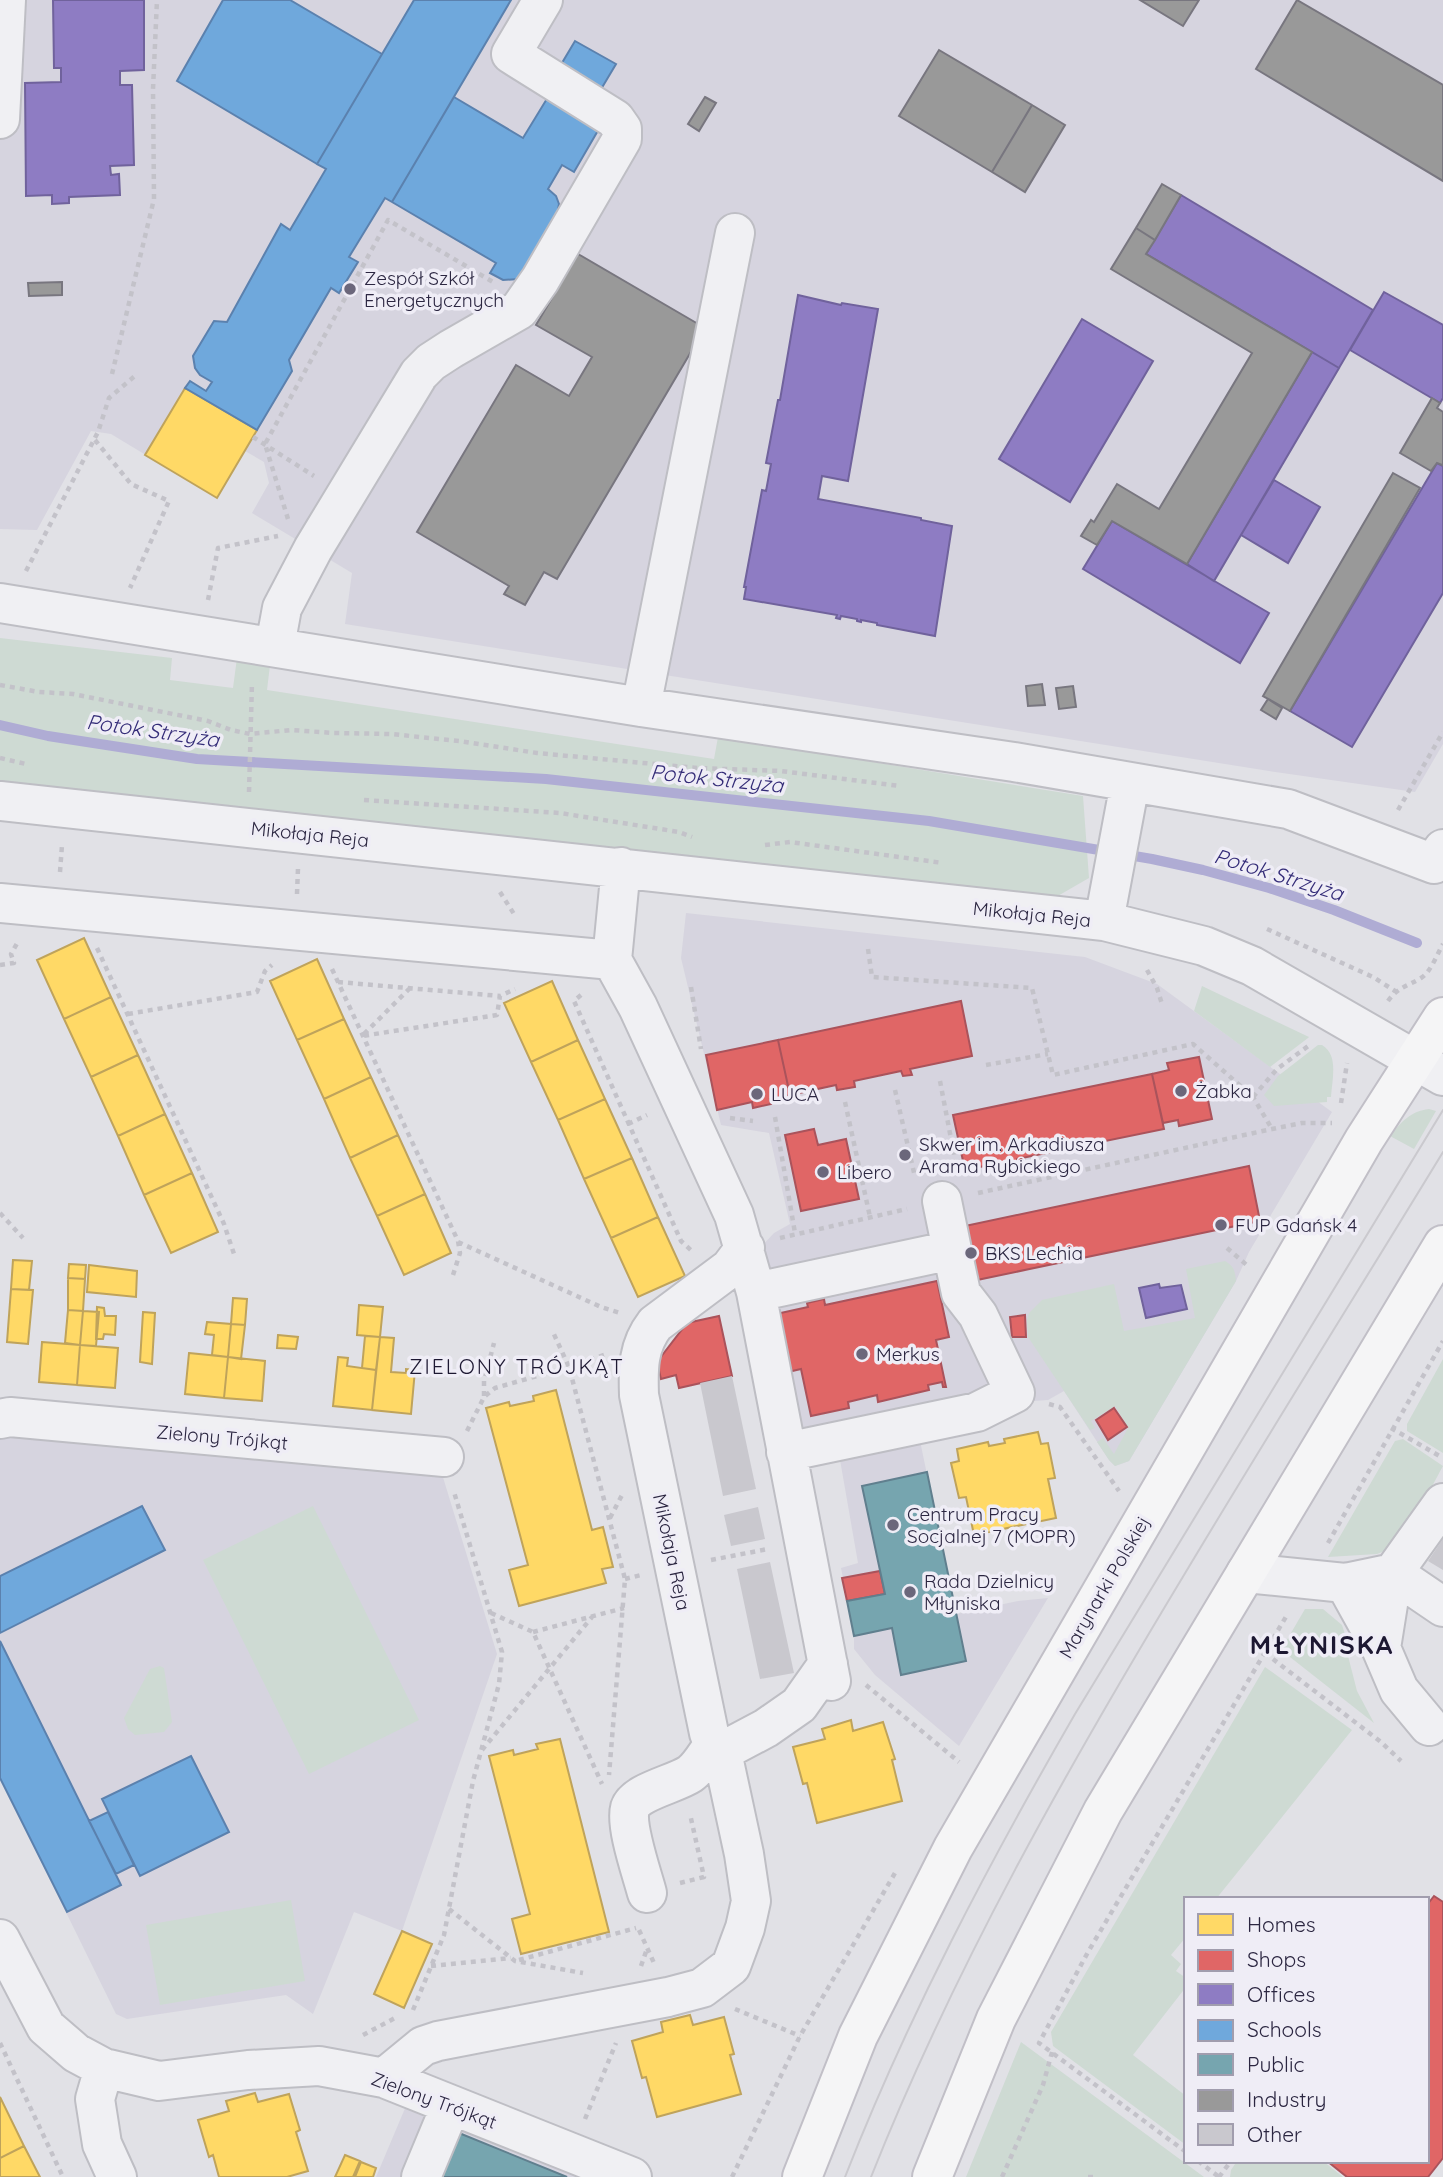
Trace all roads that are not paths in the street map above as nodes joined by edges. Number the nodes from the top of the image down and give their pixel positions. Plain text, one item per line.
1 (6, 0) edge
2 (543, 0) edge
3 (0, 119) edge
4 (735, 233) dead end
5 (9, 604) edge
6 (265, 644) junction
7 (641, 707) junction
8 (1130, 783) junction
9 (0, 801) edge
10 (1443, 849) edge
11 (621, 867) junction
12 (0, 903) edge
13 (1104, 922) junction
14 (599, 959) junction
15 (1443, 1017) edge
16 (1429, 1068) edge
17 (942, 1201) road end
18 (1443, 1245) edge
19 (745, 1248) junction
20 (952, 1250) junction
21 (756, 1292) junction
22 (0, 1419) edge
23 (786, 1451) junction
24 (450, 1457) road end
25 (1443, 1503) edge
26 (1246, 1573) junction
27 (1393, 1573) junction
28 (1346, 1583) junction
29 (1440, 1598) edge
30 (1381, 1648) junction
31 (1429, 1726) dead end
32 (718, 1755) junction
33 (642, 1910) road end
34 (0, 1939) edge
35 (104, 2068) junction
36 (384, 2078) junction
37 (451, 2105) junction
38 (117, 2177) edge
39 (421, 2177) edge
40 (632, 2177) edge
41 (802, 2177) edge
42 (932, 2177) edge

1 - 3 street
2 - 6 street
4 - 7 street
5 - 6 street
6 - 7 street
7 - 8 street
8 - 10 street
8 - 13 street
9 - 11 street, Mikołaja Reja
11 - 13 street, Mikołaja Reja
11 - 14 street
12 - 14 street
13 - 16 street, Mikołaja Reja
14 - 19 street
15 - 16 main road, Marynarki Polskiej
16 - 41 main road, Marynarki Polskiej
17 - 20 street
18 - 26 main road
19 - 21 street
19 - 32 street, Mikołaja Reja
20 - 21 street
20 - 23 street
21 - 23 street
22 - 24 street, Zielony Trójkąt
23 - 32 street
25 - 27 street
26 - 28 street
26 - 42 main road
27 - 28 street
27 - 29 street
27 - 30 street
28 - 30 street
30 - 31 street
32 - 33 street
32 - 36 street, Mikołaja Reja
34 - 35 street, Zielony Trójkąt
35 - 36 street, Zielony Trójkąt
35 - 38 street
36 - 37 street, Zielony Trójkąt
37 - 39 street
37 - 40 street, Zielony Trójkąt

